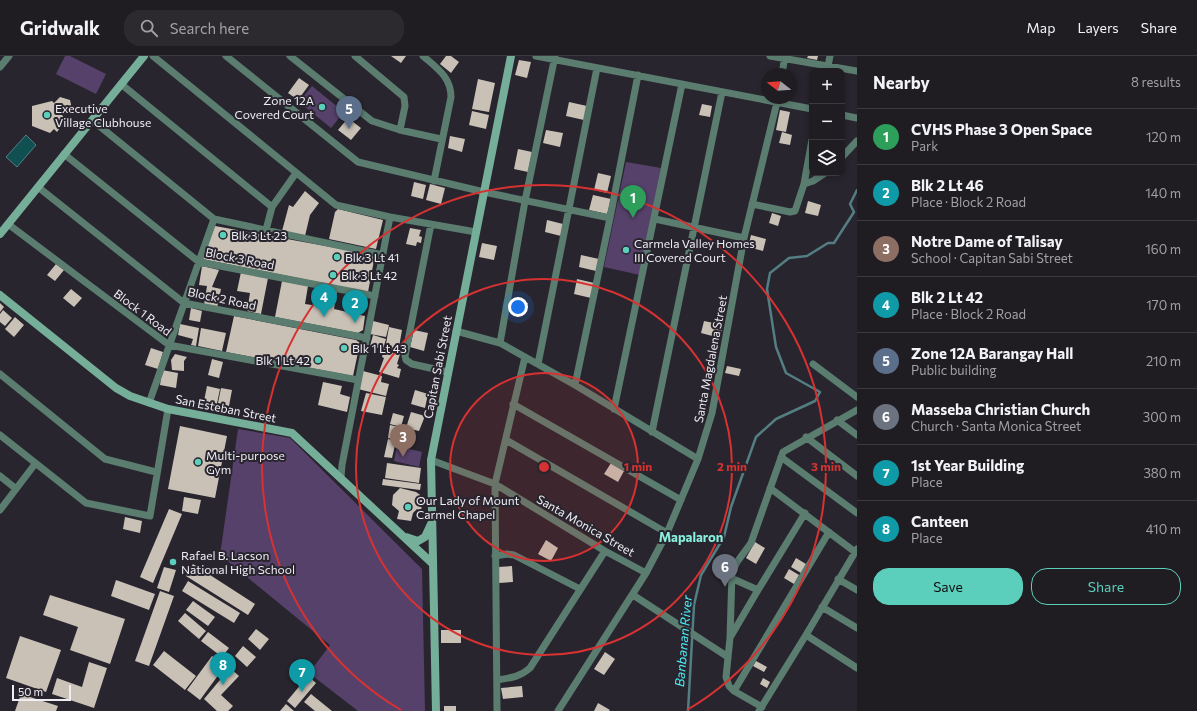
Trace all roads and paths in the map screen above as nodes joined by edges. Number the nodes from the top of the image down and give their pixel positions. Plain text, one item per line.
1 (9, 56) edge
2 (144, 56) edge
3 (153, 56) edge
4 (226, 56) edge
5 (290, 56) edge
6 (355, 56) edge
7 (423, 56) edge
8 (510, 56) edge
9 (536, 56) edge
10 (770, 56) edge
11 (830, 56) edge
12 (785, 57) edge
13 (555, 58) edge
14 (828, 66) junction
15 (0, 67) edge
16 (597, 68) junction
17 (783, 68) edge
18 (857, 70) edge
19 (638, 76) junction
20 (121, 84) junction
21 (682, 84) junction
22 (722, 92) junction
23 (761, 98) edge
24 (777, 104) edge
25 (793, 104) edge
26 (809, 108) edge
27 (845, 116) edge
28 (857, 118) edge
29 (92, 120) junction
30 (400, 130) junction
31 (441, 139) junction
32 (857, 141) edge
33 (64, 154) junction
34 (845, 154) edge
35 (809, 156) edge
36 (296, 173) junction
37 (821, 176) edge
38 (434, 181) junction
39 (804, 184) junction
40 (38, 187) junction
41 (484, 192) junction
42 (525, 201) junction
43 (752, 204) junction
44 (272, 207) junction
45 (568, 210) junction
46 (390, 217) junction
47 (610, 218) junction
48 (214, 219) junction
49 (655, 220) junction
50 (8, 224) junction
51 (431, 224) junction
52 (695, 228) junction
53 (266, 230) junction
54 (476, 232) junction
55 (0, 234) edge
56 (744, 238) junction
57 (383, 255) junction
58 (199, 262) junction
59 (0, 295) edge
60 (375, 296) junction
61 (184, 303) junction
62 (456, 331) junction
63 (367, 338) junction
64 (500, 343) junction
65 (169, 345) junction
66 (525, 357) junction
67 (538, 364) junction
68 (813, 364) dead end
69 (448, 372) junction
70 (0, 374) edge
71 (358, 380) junction
72 (575, 385) junction
73 (857, 397) edge
74 (149, 403) junction
75 (513, 404) junction
76 (168, 409) junction
77 (614, 409) junction
78 (857, 410) edge
79 (837, 420) junction
80 (652, 432) junction
81 (0, 435) edge
82 (857, 435) edge
83 (806, 437) junction
84 (506, 440) junction
85 (781, 457) junction
86 (698, 459) junction
87 (431, 460) junction
88 (35, 464) junction
89 (156, 472) junction
90 (0, 476) edge
91 (857, 476) edge
92 (341, 477) junction
93 (494, 484) junction
94 (15, 488) junction
95 (770, 488) junction
96 (681, 500) junction
97 (0, 510) edge
98 (805, 513) junction
99 (857, 513) edge
100 (432, 520) junction
101 (829, 532) junction
102 (668, 533) junction
103 (402, 535) junction
104 (856, 550) edge
105 (605, 551) junction
106 (495, 556) junction
107 (433, 564) junction
108 (646, 573) junction
109 (731, 578) junction
110 (838, 579) junction
111 (580, 589) junction
112 (758, 590) junction
113 (857, 590) edge
114 (633, 594) junction
115 (822, 607) junction
116 (857, 628) edge
117 (806, 635) junction
118 (730, 638) junction
119 (728, 657) junction
120 (857, 668) edge
121 (497, 680) junction
122 (734, 691) junction
123 (760, 709) edge
124 (436, 711) edge
125 (497, 711) edge
126 (558, 711) edge

1 - 15 street
2 - 20 street
3 - 36 street
4 - 38 street
5 - 30 street
6 - 30 street
7 - 31 street
8 - 41 street, Capitan Sabi Street
9 - 13 street
10 - 12 street
11 - 14 street
12 - 14 street
12 - 17 street
13 - 16 street
13 - 42 street
14 - 18 street
16 - 19 street
16 - 45 street
19 - 21 street
19 - 47 street
20 - 29 street
20 - 44 street
21 - 22 street
21 - 49 street
22 - 23 street
22 - 52 street
24 - 43 street, Santa Magdalena Street
25 - 26 street
27 - 28 street
29 - 33 street
29 - 48 street
30 - 31 street
31 - 38 street
32 - 34 street
33 - 40 street
33 - 58 street, Block 3 Road
35 - 39 street
36 - 44 street
36 - 46 street
37 - 39 street
38 - 41 street
39 - 43 street
40 - 50 street
40 - 61 street, Block 2 Road
41 - 42 street
41 - 54 street, Capitan Sabi Street
42 - 45 street
42 - 64 street
43 - 56 street, Santa Magdalena Street
44 - 53 street
45 - 47 street
45 - 67 street
46 - 51 street
46 - 57 street
47 - 72 street
48 - 53 street
48 - 58 street
49 - 52 street
49 - 77 street
50 - 55 street
50 - 65 street, Block 1 Road
51 - 54 street
51 - 69 street
52 - 56 street
52 - 80 street
53 - 57 street
54 - 62 street, Capitan Sabi Street
56 - 86 street, Santa Magdalena Street
57 - 60 street
58 - 60 street, Block 3 Road
58 - 61 street
59 - 74 street, San Esteban Street
60 - 63 street
61 - 63 street, Block 2 Road
61 - 65 street
62 - 64 street
62 - 69 street, Capitan Sabi Street
63 - 71 street
64 - 66 street
65 - 71 street, Block 1 Road
65 - 74 street
66 - 67 street
66 - 75 street
67 - 72 street
68 - 73 street
69 - 87 street, Capitan Sabi Street
70 - 89 street
71 - 92 street
72 - 77 street
74 - 76 street, San Esteban Street
75 - 84 street
75 - 96 street
76 - 89 street
76 - 92 street, San Esteban Street
77 - 80 street
78 - 79 street
79 - 82 street
79 - 83 street
80 - 86 street
81 - 88 street
83 - 85 street
83 - 91 street
84 - 93 street
84 - 102 street
85 - 95 street
85 - 99 street
86 - 96 street, Santa Magdalena Street
87 - 93 street, Santa Monica Street
87 - 100 street, Capitan Sabi Street
88 - 89 street
88 - 94 street
90 - 94 street
92 - 103 street, San Esteban Street
93 - 105 street, Santa Monica Street
93 - 106 street
94 - 97 street
95 - 98 street
95 - 109 street
96 - 102 street, Santa Magdalena Street
98 - 101 street
98 - 112 street
100 - 103 street
100 - 107 street, Capitan Sabi Street
101 - 104 street
101 - 122 street
102 - 108 street, Santa Magdalena Street
103 - 107 street, San Esteban Street
104 - 110 street
105 - 108 street, Santa Monica Street
105 - 111 street
106 - 111 street
106 - 121 street
107 - 124 street, Capitan Sabi Street
108 - 114 street, Santa Magdalena Street
109 - 112 street
109 - 118 street
110 - 113 street
110 - 115 street
111 - 121 street
112 - 118 street
114 - 119 street
114 - 126 street, Santa Magdalena Street
115 - 116 street
115 - 117 street
117 - 120 street
117 - 123 street
118 - 119 street
119 - 122 street
121 - 125 street
122 - 123 street

